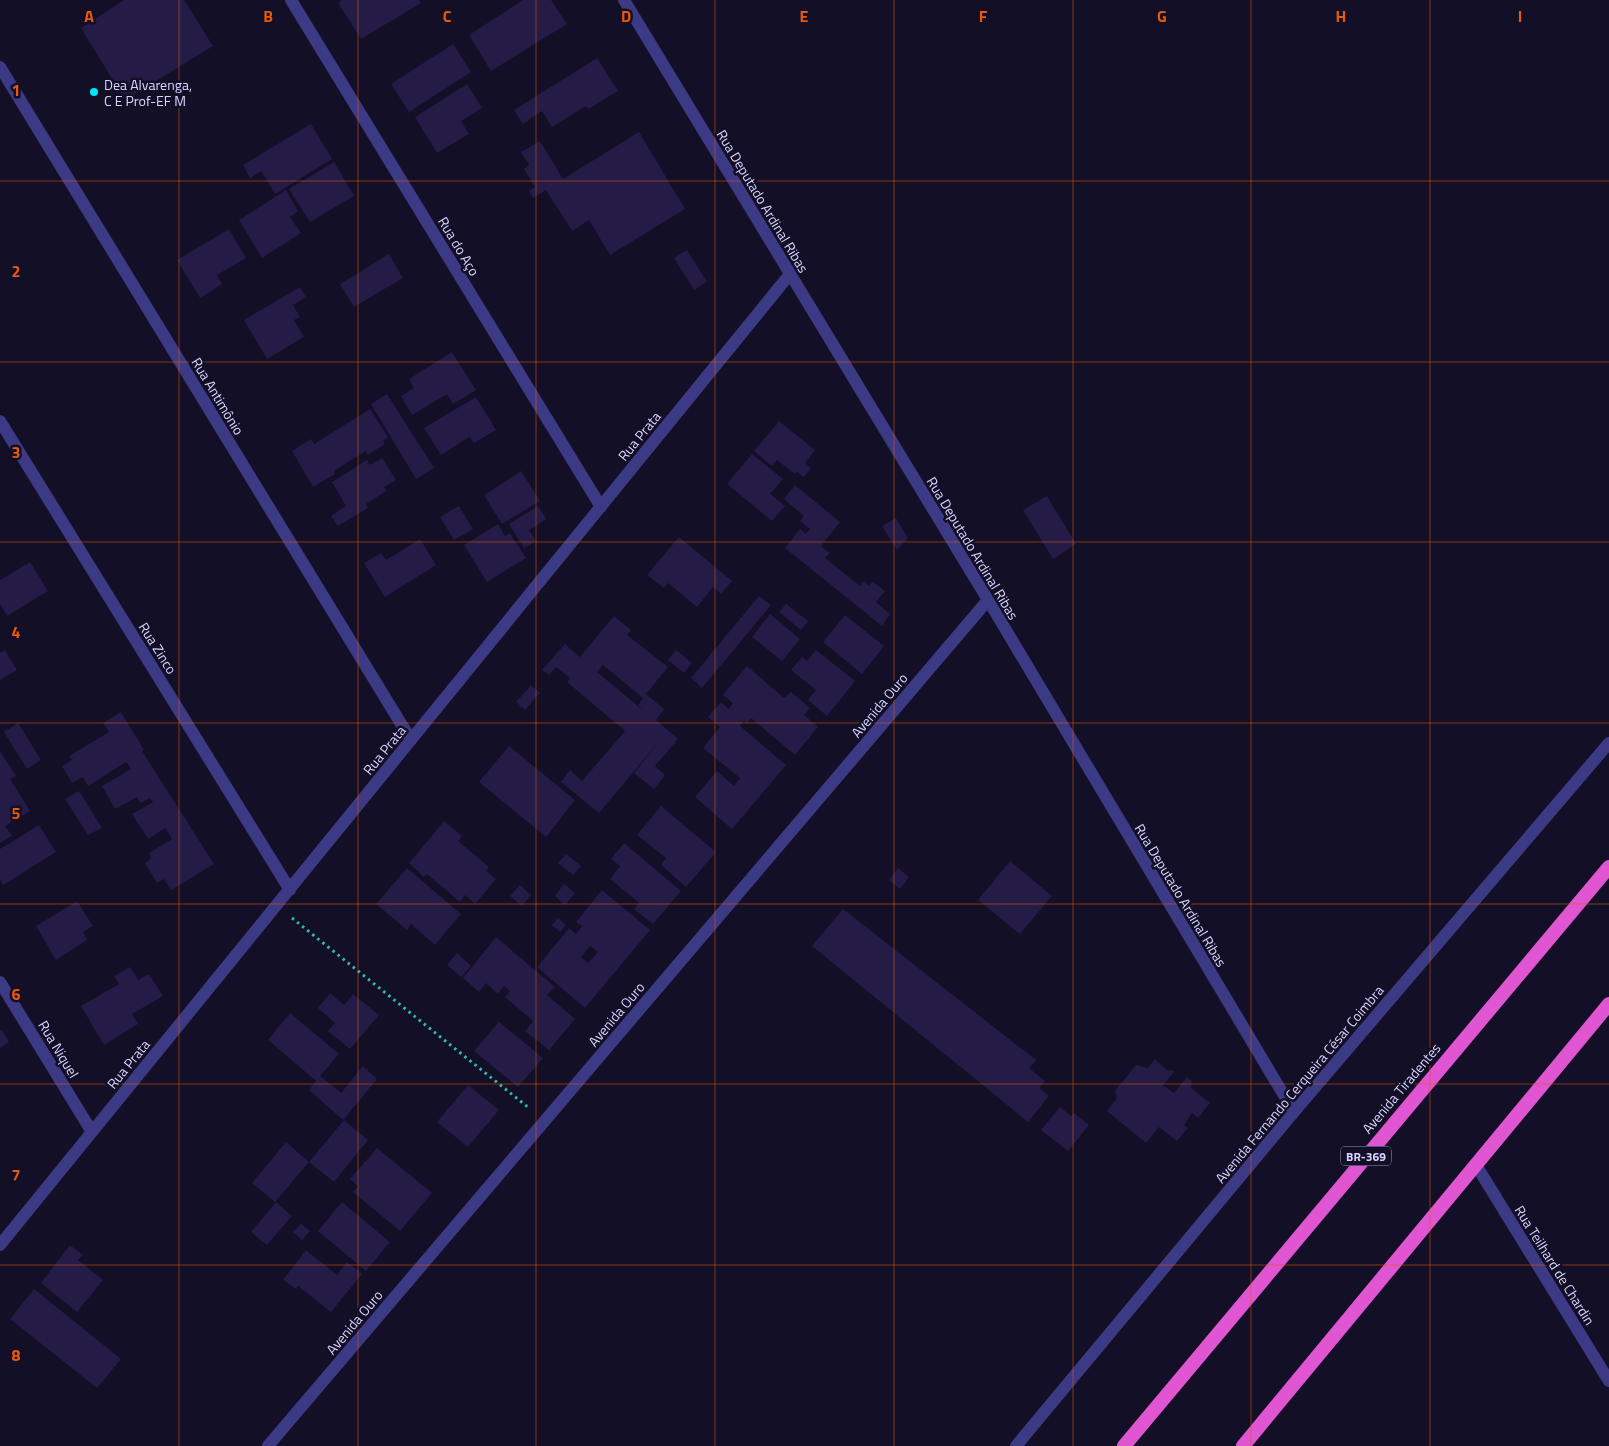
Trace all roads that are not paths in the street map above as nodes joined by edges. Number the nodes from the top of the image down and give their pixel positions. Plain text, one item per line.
1 (292, 0) edge
2 (624, 0) edge
3 (0, 67) edge
4 (790, 274) junction
5 (0, 421) edge
6 (600, 507) junction
7 (988, 600) junction
8 (411, 740) junction
9 (1609, 743) edge
10 (1609, 866) edge
11 (290, 890) junction
12 (0, 982) edge
13 (1609, 1004) edge
14 (1294, 1112) junction
15 (92, 1132) junction
16 (1476, 1165) junction
17 (0, 1245) edge
18 (1609, 1381) edge
19 (268, 1446) edge
20 (1016, 1446) edge
21 (1124, 1446) edge
22 (1243, 1446) edge

1 - 6 street, Rua do Aço
2 - 4 street, Rua Deputado Ardinal Ribas
3 - 8 street, Rua Antimônio
4 - 6 street, Rua Prata
4 - 7 street, Rua Deputado Ardinal Ribas
5 - 11 street, Rua Zinco
6 - 8 street, Rua Prata
7 - 14 street, Rua Deputado Ardinal Ribas
7 - 19 street, Avenida Ouro
8 - 11 street, Rua Prata
9 - 14 street, Avenida Fernando Cerqueira César Coimbra
10 - 21 highway, Avenida Tiradentes / BR-369
11 - 15 street, Rua Prata
12 - 15 street, Rua Niquel
13 - 16 highway
14 - 20 street, Avenida Fernando Cerqueira César Coimbra
15 - 17 street, Rua Prata
16 - 18 street, Rua Teilhard de Chardin
16 - 22 highway

